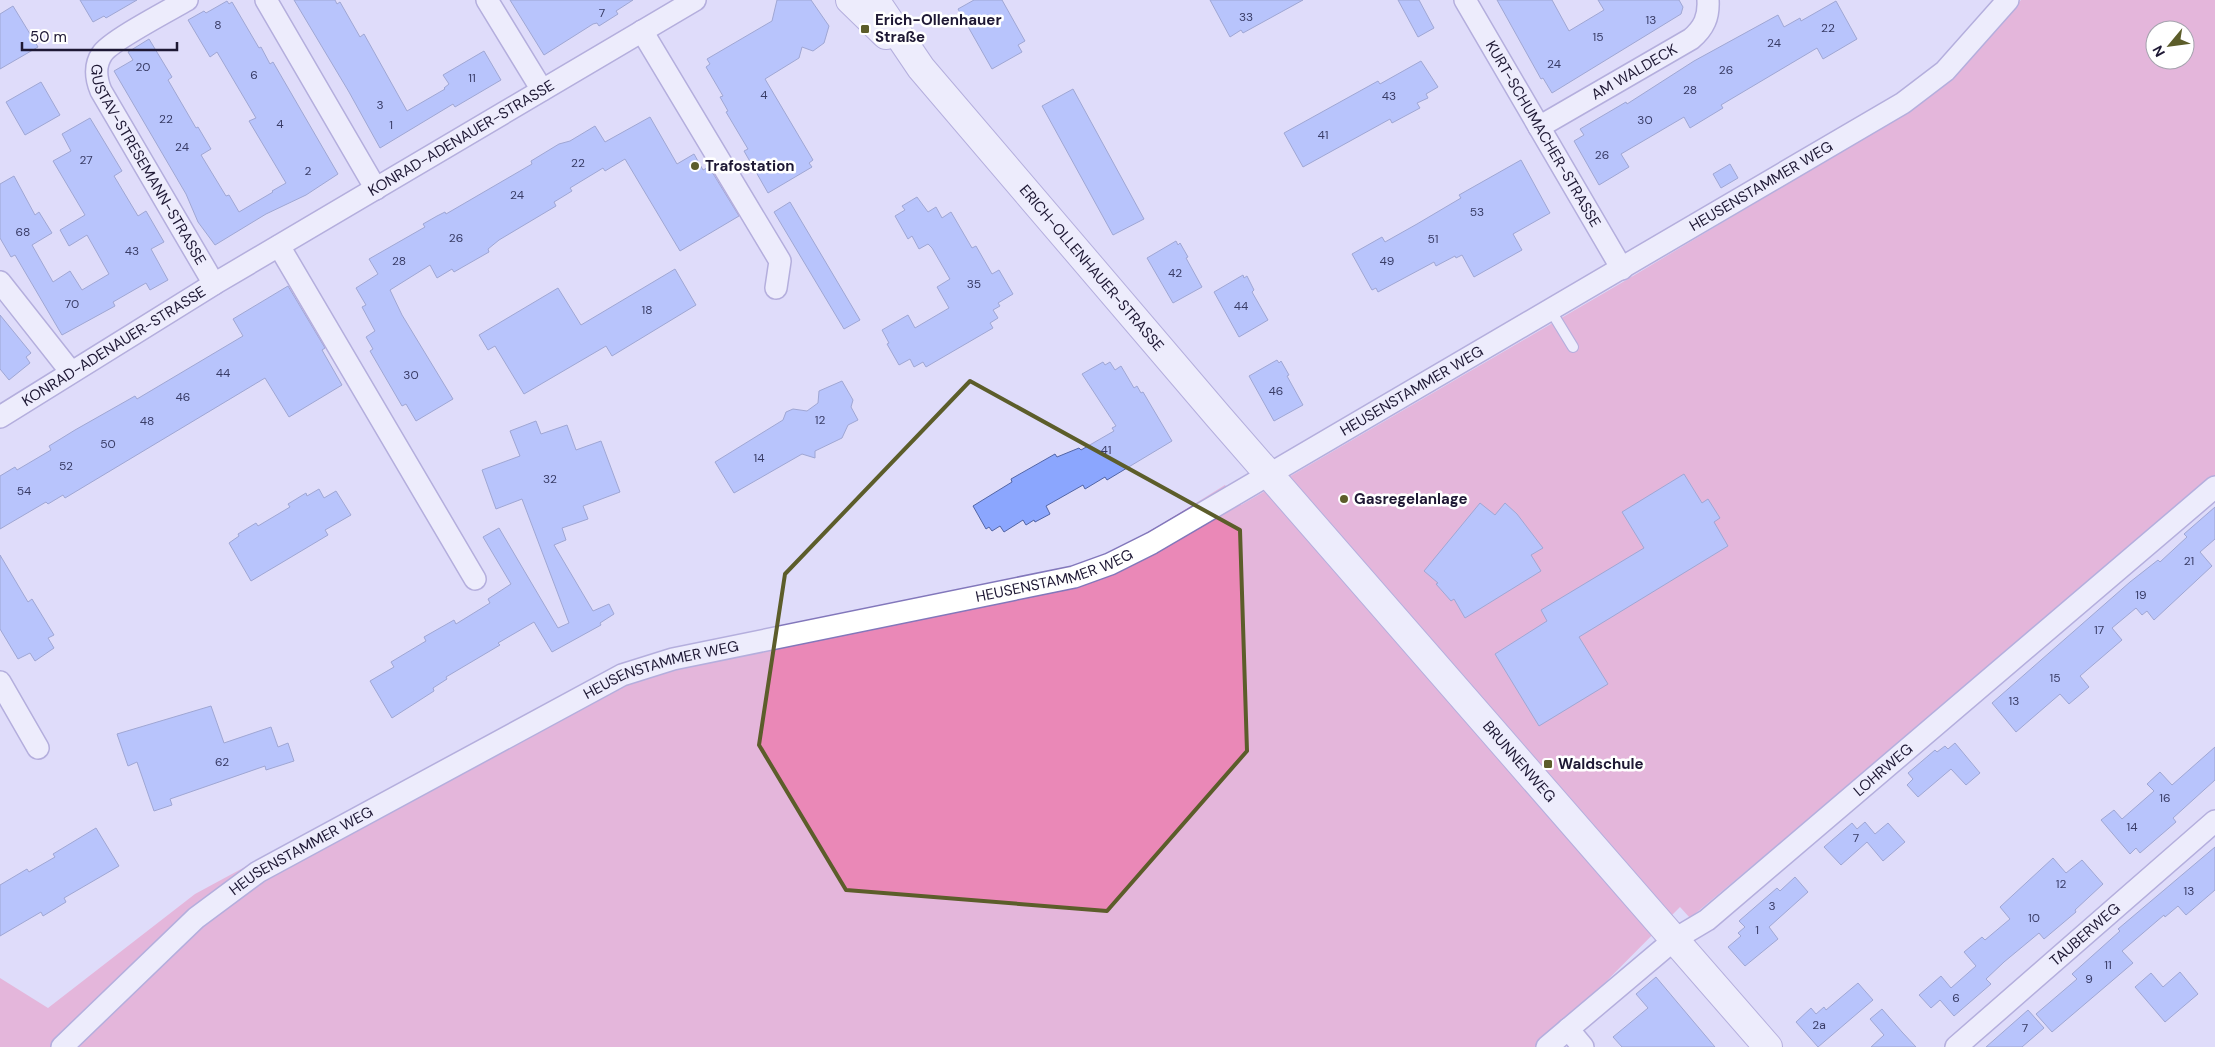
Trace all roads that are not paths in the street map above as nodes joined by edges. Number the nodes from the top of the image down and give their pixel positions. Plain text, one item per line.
1 (187, 0) edge
2 (266, 0) edge
3 (488, 0) edge
4 (695, 0) edge
5 (850, 0) edge
6 (875, 0) edge
7 (1465, 0) edge
8 (1708, 0) edge
9 (2008, 0) edge
10 (642, 31) junction
11 (915, 61) junction
12 (542, 90) junction
13 (1539, 127) junction
14 (376, 189) junction
15 (279, 246) junction
16 (1622, 269) junction
17 (214, 284) junction
18 (776, 288) dead end
19 (2, 289) edge
20 (1551, 311) junction
21 (1573, 347) dead end
22 (71, 372) junction
23 (0, 417) edge
24 (1269, 475) junction
25 (2215, 487) edge
26 (475, 579) dead end
27 (0, 682) edge
28 (38, 748) dead end
29 (2215, 822) edge
30 (1675, 939) junction
31 (1568, 1029) junction
32 (62, 1047) edge
33 (1547, 1047) edge
34 (1583, 1047) edge
35 (1768, 1047) edge
36 (1956, 1047) edge

1 - 17 street, GUSTAV-STRESEMANN-STRASSE
2 - 14 street
3 - 12 street
4 - 10 street, KONRAD-ADENAUER-STRASSE
5 - 11 street, ERICH-OLLENHAUER-STRASSE
6 - 11 street, ERICH-OLLENHAUER-STRASSE
7 - 13 street, KURT-SCHUMACHER-STRASSE
8 - 13 street, AM WALDECK
9 - 16 street, HEUSENSTAMMER WEG
10 - 12 street, KONRAD-ADENAUER-STRASSE
10 - 18 street
11 - 24 street, ERICH-OLLENHAUER-STRASSE
12 - 14 street, KONRAD-ADENAUER-STRASSE
13 - 16 street, KURT-SCHUMACHER-STRASSE
14 - 15 street, KONRAD-ADENAUER-STRASSE
15 - 17 street, KONRAD-ADENAUER-STRASSE
15 - 26 street
16 - 20 street, HEUSENSTAMMER WEG
17 - 22 street, KONRAD-ADENAUER-STRASSE
19 - 22 street
20 - 21 lane
20 - 24 street, HEUSENSTAMMER WEG
22 - 23 street, KONRAD-ADENAUER-STRASSE
24 - 30 street, BRUNNENWEG
24 - 32 street, HEUSENSTAMMER WEG
25 - 30 street, LOHRWEG
27 - 28 street
29 - 36 street, TAUBERWEG
30 - 31 street, LOHRWEG
30 - 35 street, BRUNNENWEG
31 - 33 street, LOHRWEG
31 - 34 street

